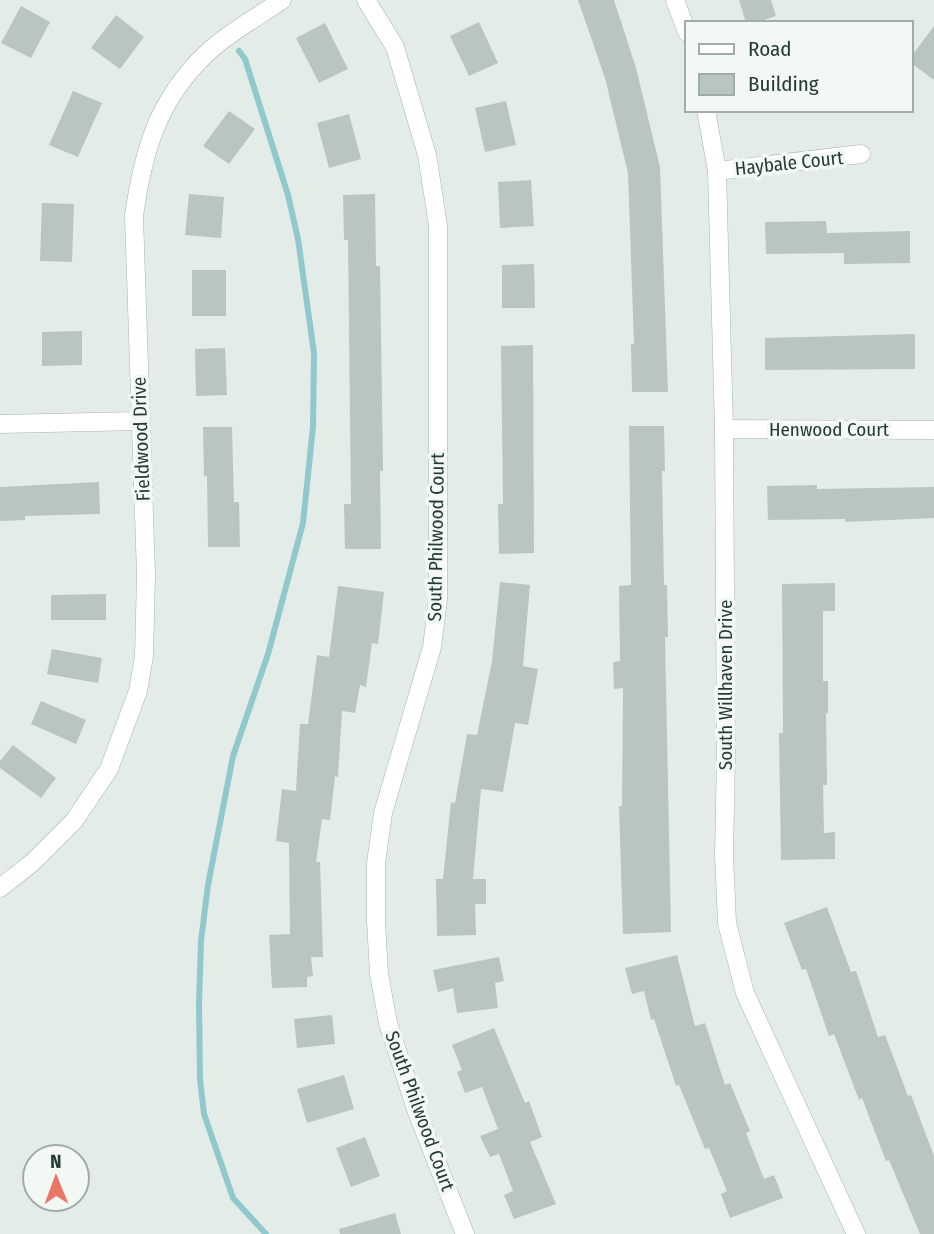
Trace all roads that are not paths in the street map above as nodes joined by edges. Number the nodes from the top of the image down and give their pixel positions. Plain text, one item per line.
1 (282, 0) edge
2 (366, 0) edge
3 (675, 0) edge
4 (685, 27) edge
5 (706, 112) edge
6 (861, 154) dead end
7 (718, 171) junction
8 (141, 421) junction
9 (0, 424) edge
10 (724, 429) junction
11 (934, 430) edge
12 (0, 888) edge
13 (465, 1234) edge
14 (856, 1234) edge

1 - 8 street, Fieldwood Drive
2 - 13 street, South Philwood Court
3 - 4 street
5 - 7 street, South Willhaven Drive
6 - 7 street, Haybale Court
7 - 10 street, South Willhaven Drive
8 - 9 street
8 - 12 street, Fieldwood Drive
10 - 11 street, Henwood Court
10 - 14 street, South Willhaven Drive

